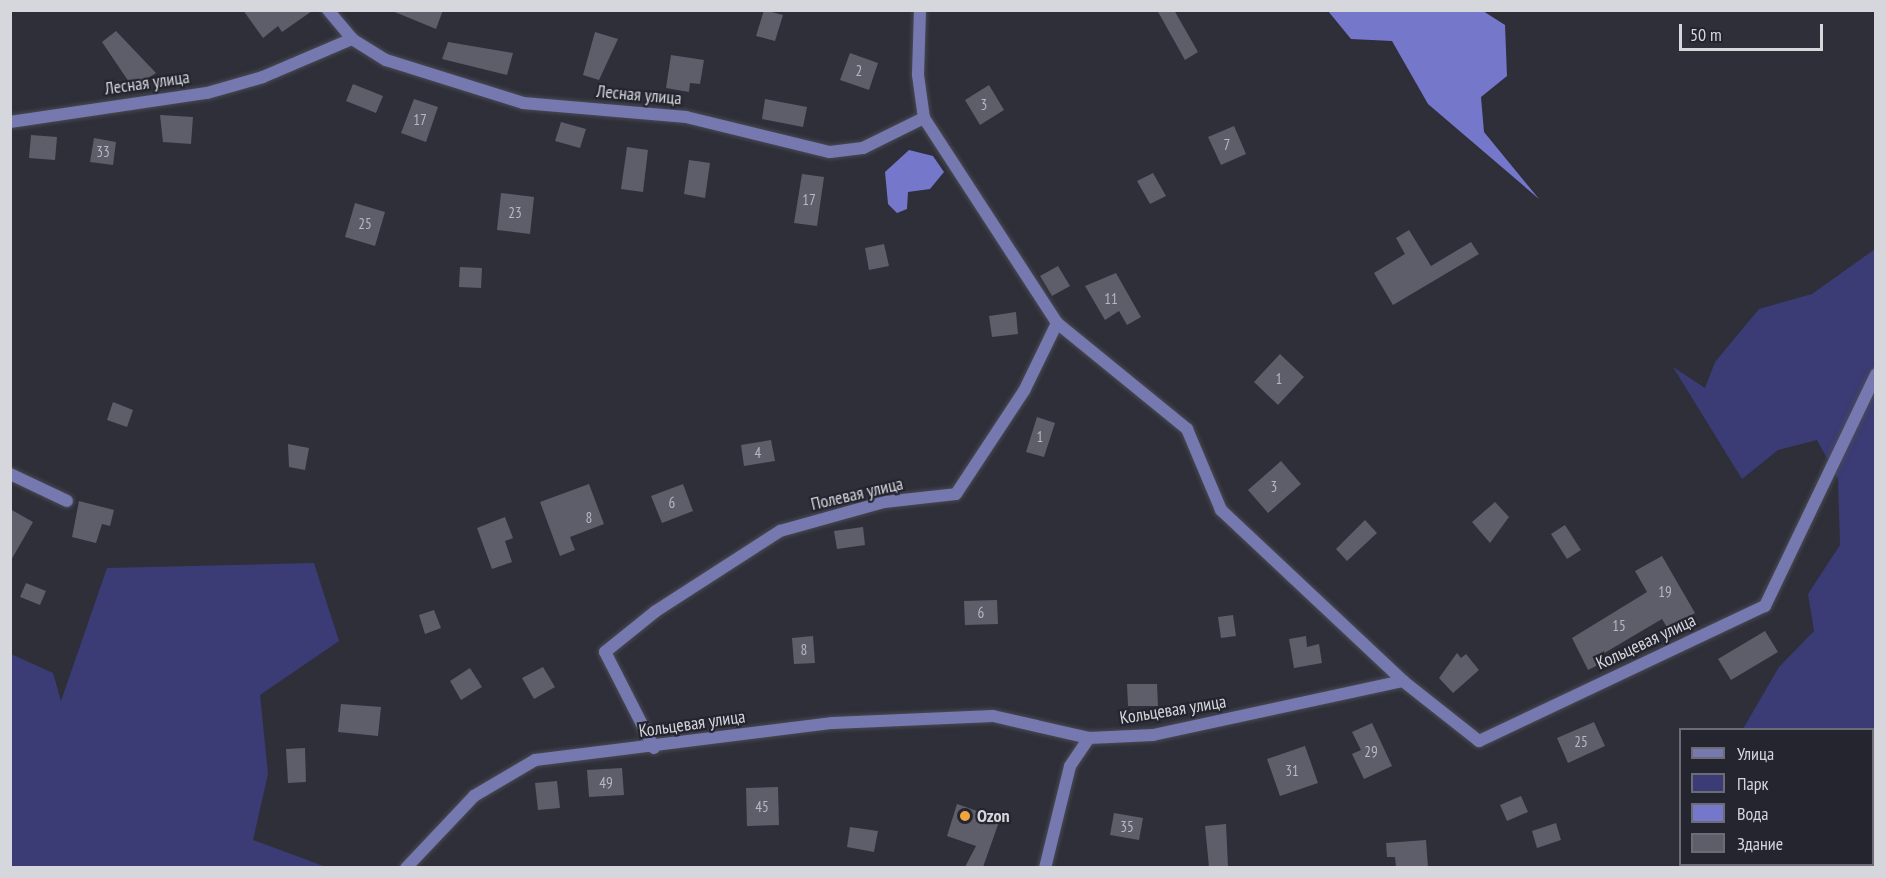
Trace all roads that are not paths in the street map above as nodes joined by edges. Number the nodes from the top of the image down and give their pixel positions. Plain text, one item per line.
1 (328, 10) edge
2 (920, 10) edge
3 (352, 39) junction
4 (924, 118) junction
5 (10, 122) edge
6 (1058, 323) junction
7 (1875, 374) edge
8 (10, 474) edge
9 (67, 501) dead end
10 (1403, 681) junction
11 (1089, 738) junction
12 (654, 748) junction
13 (406, 867) edge
14 (1045, 867) edge

1 - 3 street, Лесная улица
2 - 4 street
3 - 4 street, Лесная улица
3 - 5 street, Лесная улица
4 - 6 street
6 - 10 street
6 - 12 street, Полевая улица
7 - 10 street, Кольцевая улица
8 - 9 street
10 - 11 street, Кольцевая улица
11 - 12 street, Кольцевая улица
11 - 14 street
12 - 13 street, Кольцевая улица

